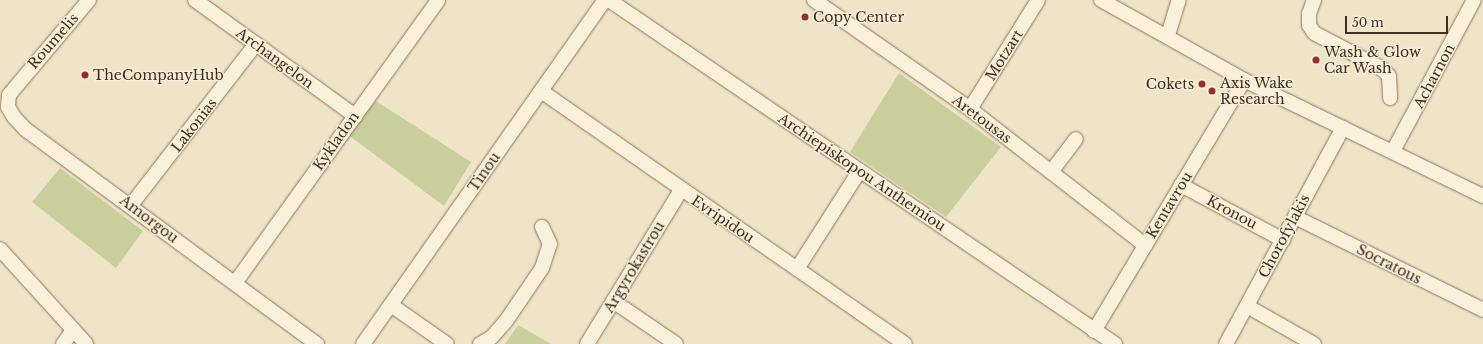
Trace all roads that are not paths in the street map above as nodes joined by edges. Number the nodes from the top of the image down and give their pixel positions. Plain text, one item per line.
1 (89, 0) edge
2 (195, 0) edge
3 (605, 0) edge
4 (609, 0) edge
5 (814, 0) edge
6 (1038, 0) edge
7 (1101, 0) edge
8 (1179, 0) edge
9 (1314, 0) edge
10 (1474, 0) edge
11 (433, 2) edge
12 (1168, 35) junction
13 (256, 44) junction
14 (1244, 80) junction
15 (18, 82) joint
16 (542, 91) junction
17 (1390, 98) dead end
18 (970, 109) junction
19 (354, 116) junction
20 (1343, 128) junction
21 (1076, 138) dead end
22 (1393, 151) junction
23 (860, 170) junction
24 (1051, 172) junction
25 (1181, 185) junction
26 (681, 190) junction
27 (1483, 196) edge
28 (131, 205) junction
29 (1295, 217) junction
30 (542, 227) dead end
31 (1283, 240) junction
32 (1145, 245) junction
33 (0, 249) edge
34 (797, 269) junction
35 (236, 283) junction
36 (613, 301) junction
37 (391, 305) junction
38 (1247, 306) junction
39 (1483, 310) edge
40 (73, 330) junction
41 (1094, 330) junction
42 (63, 344) edge
43 (86, 344) edge
44 (317, 344) edge
45 (363, 344) edge
46 (447, 344) edge
47 (480, 344) edge
48 (587, 344) edge
49 (676, 344) edge
50 (905, 344) edge
51 (1114, 344) edge
52 (1226, 344) edge
53 (1314, 344) edge

1 - 15 street, Roumelis
2 - 13 street, Archangelon
3 - 16 street, Tinou
4 - 23 street, Archiepiskopou Anthemiou
5 - 18 street, Aretousas
6 - 18 street, Motzart
7 - 12 street
8 - 12 street
9 - 17 street
10 - 22 street, Acharnon
11 - 19 street, Kykladon
12 - 14 street
13 - 19 street, Archangelon
13 - 28 street, Lakonias
14 - 20 street
14 - 25 street, Kentavrou
15 - 28 street, Amorgou
16 - 26 street, Evripidou
16 - 37 street, Tinou
18 - 24 street, Aretousas
19 - 35 street, Kykladon
20 - 22 street
20 - 29 street, Chorofylakis
21 - 24 street
22 - 27 street
23 - 34 street
23 - 41 street, Archiepiskopou Anthemiou
24 - 32 street, Aretousas
25 - 31 street, Kronou
25 - 32 street, Kentavrou
26 - 34 street, Evripidou
26 - 36 street, Argyrokastrou
28 - 35 street, Amorgou
29 - 31 street, Chorofylakis
29 - 39 street, Socratous
30 - 47 street
31 - 38 street, Chorofylakis
32 - 41 street, Kentavrou
33 - 40 street
34 - 50 street, Evripidou
35 - 44 street, Amorgou
36 - 48 street, Argyrokastrou
36 - 49 street
37 - 45 street, Tinou
37 - 46 street
38 - 52 street, Chorofylakis
38 - 53 street
40 - 42 street
40 - 43 street
41 - 51 street, Archiepiskopou Anthemiou

